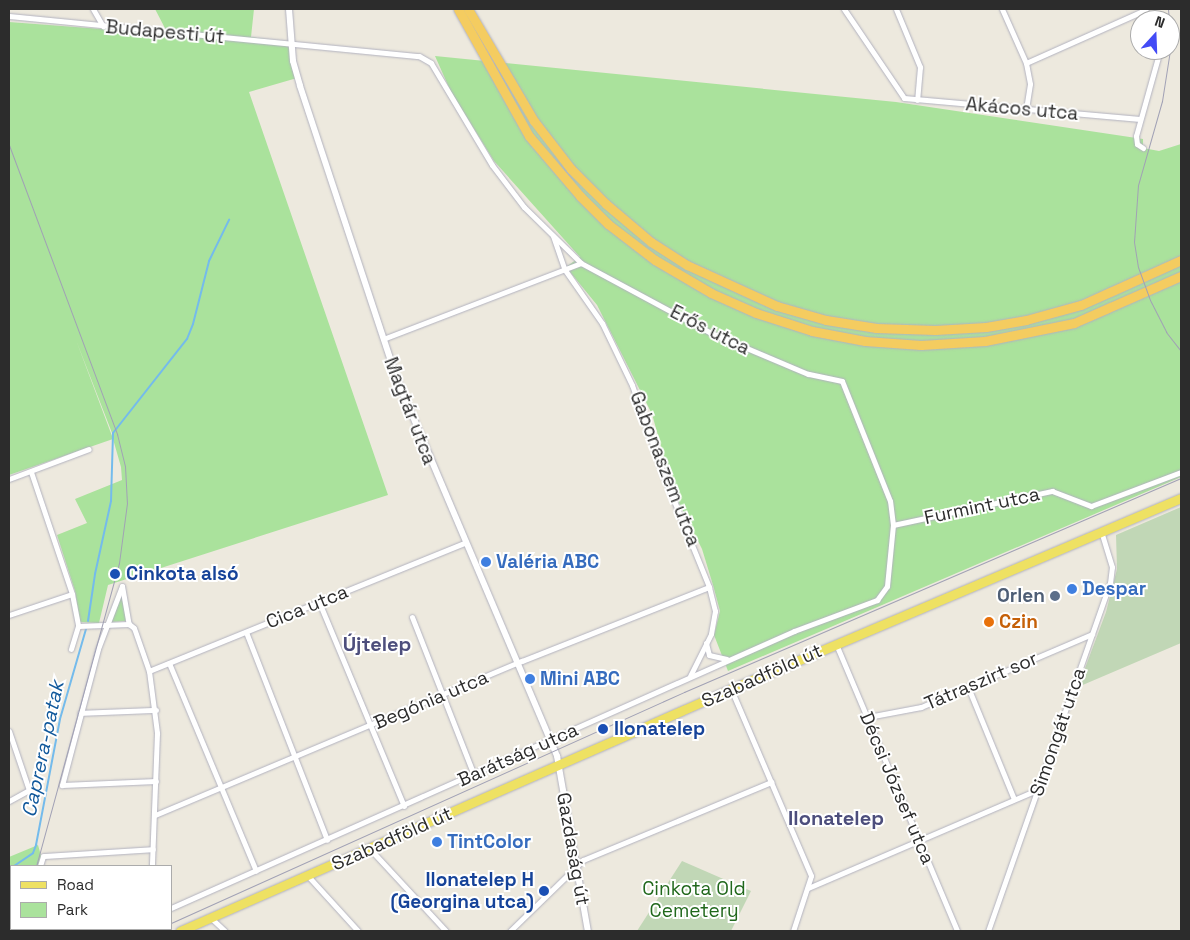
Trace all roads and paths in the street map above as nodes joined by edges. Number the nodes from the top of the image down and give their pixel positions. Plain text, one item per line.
1 (93, 9) edge
2 (289, 9) edge
3 (458, 9) edge
4 (468, 9) edge
5 (844, 9) edge
6 (896, 9) edge
7 (1002, 9) edge
8 (1145, 9) edge
9 (9, 16) edge
10 (102, 26) junction
11 (291, 44) junction
12 (1157, 60) edge
13 (1026, 63) junction
14 (917, 100) junction
15 (1026, 110) junction
16 (1140, 119) junction
17 (1143, 148) dead end
18 (553, 235) junction
19 (1181, 260) edge
20 (581, 263) junction
21 (565, 270) junction
22 (1181, 276) edge
23 (383, 339) junction
24 (89, 449) dead end
25 (31, 472) junction
26 (1181, 472) edge
27 (9, 479) edge
28 (1181, 498) edge
29 (894, 525) junction
30 (1102, 532) junction
31 (464, 543) junction
32 (709, 586) junction
33 (888, 586) joint
34 (72, 594) junction
35 (319, 602) junction
36 (9, 615) edge
37 (412, 616) dead end
38 (129, 624) junction
39 (78, 626) junction
40 (107, 626) junction
41 (246, 632) junction
42 (1092, 634) junction
43 (706, 643) junction
44 (836, 644) junction
45 (71, 649) dead end
46 (732, 659) junction
47 (169, 664) junction
48 (516, 664) junction
49 (149, 671) junction
50 (688, 679) junction
51 (968, 687) junction
52 (731, 690) junction
53 (443, 695) junction
54 (156, 710) junction
55 (80, 713) junction
56 (868, 717) junction
57 (370, 726) junction
58 (9, 731) edge
59 (549, 741) junction
60 (11, 745) edge
61 (295, 757) junction
62 (559, 766) junction
63 (474, 775) junction
64 (156, 780) junction
65 (771, 782) junction
66 (223, 787) junction
67 (1037, 790) junction
68 (1014, 799) junction
69 (9, 801) edge
70 (404, 806) junction
71 (155, 815) junction
72 (327, 840) junction
73 (918, 840) junction
74 (154, 849) junction
75 (370, 849) junction
76 (40, 865) edge
77 (152, 865) edge
78 (576, 865) junction
79 (256, 872) junction
80 (308, 876) junction
81 (808, 888) junction
82 (172, 908) edge
83 (210, 918) junction
84 (180, 931) edge
85 (225, 931) edge
86 (358, 931) edge
87 (446, 931) edge
88 (510, 931) edge
89 (588, 931) edge
90 (793, 931) edge
91 (957, 931) edge
92 (988, 931) edge

1 - 10 street
2 - 11 street, Magtár utca
3 - 22 highway
4 - 19 highway
5 - 14 street, Akácos utca
6 - 14 street
7 - 13 street
8 - 13 street
9 - 10 street, Budapesti út
10 - 11 street, Budapesti út
11 - 18 street, Budapesti út
11 - 23 street, Magtár utca
12 - 16 street
13 - 15 street
14 - 15 street, Akácos utca
15 - 16 street, Akácos utca
16 - 17 street
18 - 20 street
18 - 21 street, Gabonaszem utca
20 - 21 street
20 - 29 street, Erős utca
21 - 23 street
21 - 32 street, Gabonaszem utca
23 - 31 street, Magtár utca
24 - 25 street
25 - 27 street
25 - 34 street
26 - 29 street, Furmint utca
28 - 30 main road, Szabadföld út
29 - 33 street, Erős utca
30 - 42 street, Simongát utca
30 - 44 main road, Szabadföld út
31 - 35 street, Cica utca
31 - 48 street, Magtár utca
32 - 43 street, Gabonaszem utca
32 - 48 street, Begónia utca
33 - 46 street, Barátság utca
34 - 36 street
34 - 39 street
35 - 41 street, Cica utca
35 - 57 street
37 - 53 street
38 - 40 street
38 - 40 street
38 - 49 street
39 - 40 street
39 - 45 street
40 - 55 street
41 - 47 street, Cica utca
41 - 61 street
42 - 51 street, Tátraszirt sor
42 - 67 street, Simongát utca
43 - 46 street
43 - 50 street, Gabonaszem utca
44 - 52 main road, Szabadföld út
44 - 56 street, Décsi József utca
46 - 50 street, Barátság utca
47 - 49 street, Cica utca
47 - 66 street
48 - 53 street, Begónia utca
48 - 59 street, Magtár utca
49 - 54 street
50 - 59 street, Barátság utca
51 - 56 street, Tátraszirt sor
51 - 68 street
52 - 62 main road, Szabadföld út
52 - 65 street
53 - 57 street, Begónia utca
53 - 63 street
54 - 55 street
54 - 64 street
55 - 64 street
56 - 73 street, Décsi József utca
57 - 61 street, Begónia utca
57 - 70 street
58 - 60 street
59 - 62 street, Magtár utca
59 - 63 street, Barátság utca
60 - 69 street
61 - 66 street, Begónia utca
61 - 72 street
62 - 75 main road, Szabadföld út
62 - 78 street, Gazdaság út
63 - 70 street, Barátság utca
64 - 71 street
65 - 78 street
65 - 81 street
66 - 71 street, Begónia utca
66 - 79 street
67 - 68 street
67 - 92 street, Simongát utca
68 - 73 street
70 - 72 street, Barátság utca
71 - 74 street
72 - 79 street, Barátság utca
73 - 81 street
73 - 91 street, Décsi József utca
74 - 76 street
74 - 77 street
75 - 80 main road, Szabadföld út
75 - 87 street
78 - 88 street
78 - 89 street, Gazdaság út
79 - 82 street, Barátság utca
80 - 83 main road, Szabadföld út
80 - 86 street
81 - 90 street
83 - 84 main road, Szabadföld út
83 - 85 street

